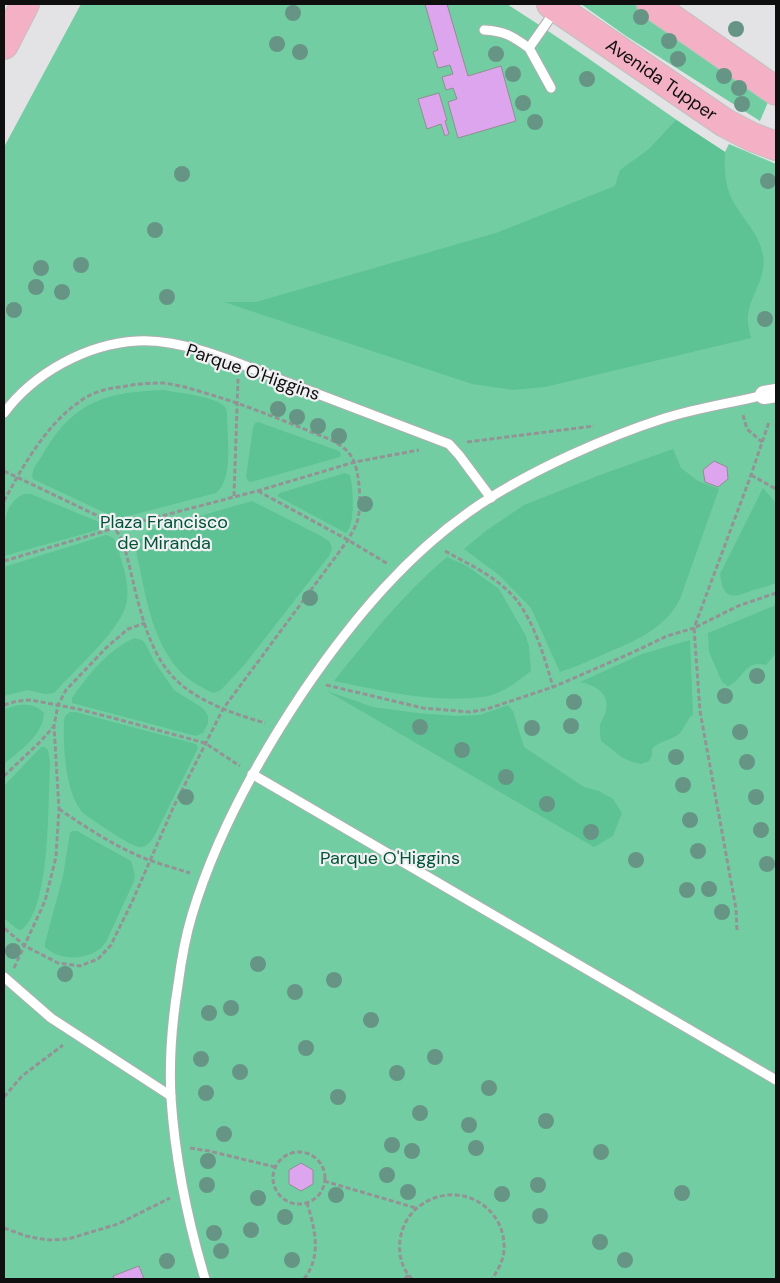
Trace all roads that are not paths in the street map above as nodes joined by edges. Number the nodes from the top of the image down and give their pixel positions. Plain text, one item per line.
1 (25, 4) edge
2 (651, 4) edge
3 (554, 6) edge
4 (484, 30) dead end
5 (4, 45) edge
6 (529, 48) junction
7 (551, 88) dead end
8 (776, 91) edge
9 (776, 146) edge
10 (770, 394) edge
11 (4, 413) edge
12 (490, 498) junction
13 (252, 774) junction
14 (6, 978) edge
15 (776, 1080) edge
16 (171, 1096) junction
17 (205, 1279) edge

1 - 5 main road
2 - 8 main road
3 - 6 lane
3 - 9 main road, Avenida Tupper
4 - 6 lane
6 - 7 lane
10 - 12 lane
11 - 12 lane, Parque O'Higgins
12 - 13 lane
13 - 15 lane
13 - 16 lane
14 - 16 lane
16 - 17 lane

